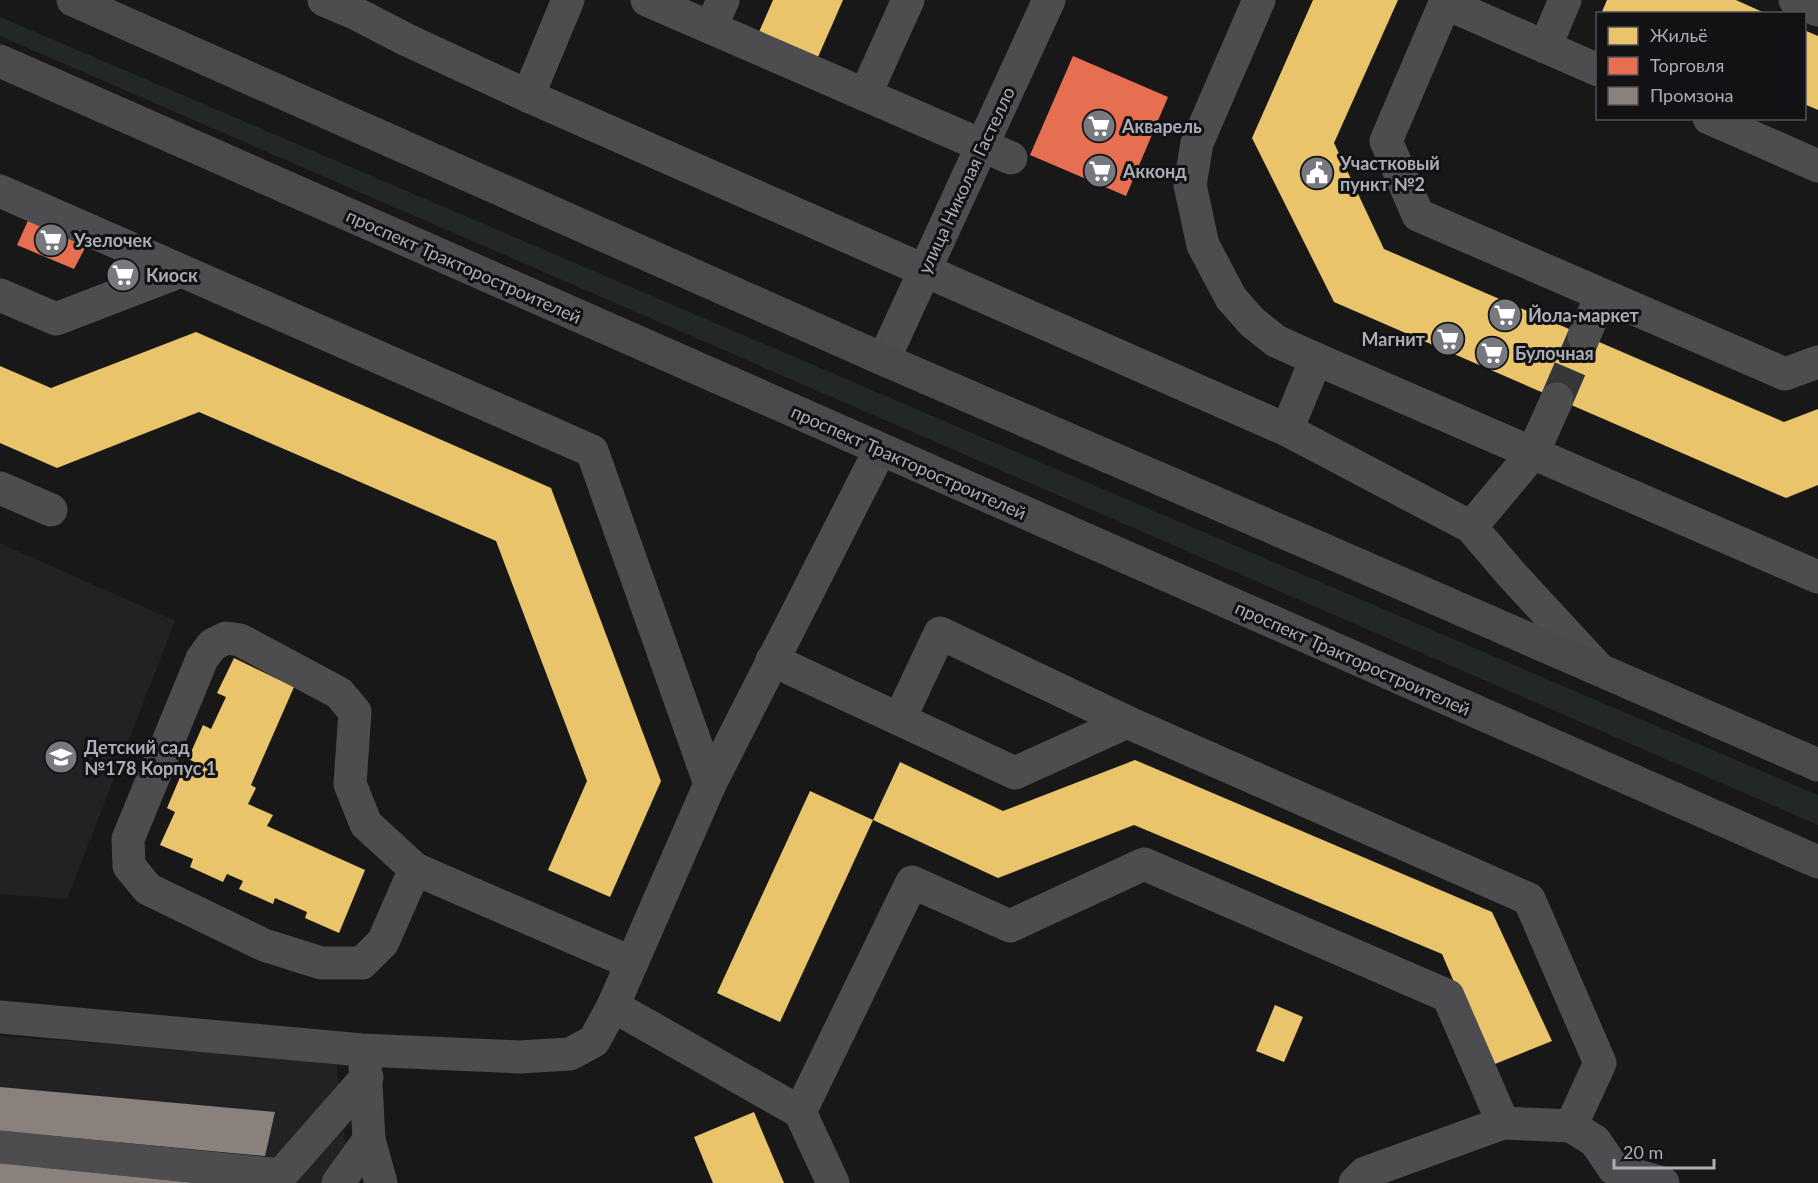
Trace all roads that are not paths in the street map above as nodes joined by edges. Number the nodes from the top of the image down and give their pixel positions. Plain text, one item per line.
1 (73, 0) edge
2 (324, 0) edge
3 (568, 0) edge
4 (647, 0) edge
5 (908, 0) edge
6 (1049, 0) edge
7 (1260, 0) edge
8 (1566, 0) edge
9 (1795, 0) edge
10 (1818, 10) edge
11 (717, 14) edge
12 (1545, 47) junction
13 (0, 61) edge
14 (1596, 69) edge
15 (865, 94) junction
16 (528, 96) junction
17 (1714, 120) edge
18 (996, 152) junction
19 (1818, 166) edge
20 (0, 191) edge
21 (181, 271) junction
22 (924, 272) junction
23 (0, 295) edge
24 (1602, 296) junction
25 (1584, 336) tunnel mouth
26 (884, 359) junction
27 (1316, 359) junction
28 (1818, 362) edge
29 (1557, 399) tunnel mouth
30 (1287, 430) junction
31 (880, 450) junction
32 (1533, 453) junction
33 (0, 488) edge
34 (51, 510) dead end
35 (1471, 527) junction
36 (1818, 577) edge
37 (772, 660) junction
38 (1597, 667) junction
39 (900, 718) junction
40 (1127, 722) junction
41 (1818, 765) edge
42 (710, 784) junction
43 (1818, 862) edge
44 (415, 869) junction
45 (632, 963) junction
46 (613, 1006) junction
47 (0, 1017) edge
48 (364, 1063) junction
49 (800, 1112) junction
50 (1503, 1123) junction
51 (1571, 1126) junction
52 (369, 1140) junction
53 (0, 1147) edge
54 (1609, 1176) edge
55 (338, 1183) edge
56 (381, 1183) edge
57 (834, 1183) edge
58 (1355, 1183) edge
59 (1663, 1183) edge

1 - 26 main road
2 - 16 street
3 - 16 street
4 - 11 street
5 - 15 street
6 - 18 street, улица Николая Гастелло
7 - 27 street
8 - 12 street
9 - 10 street
11 - 15 street
12 - 14 street
12 - 24 street
13 - 31 main road, проспект Тракторостроителей
15 - 18 street
16 - 22 street
17 - 19 street
18 - 22 street, улица Николая Гастелло
20 - 21 street
21 - 23 street
21 - 42 street
22 - 26 street, улица Николая Гастелло
22 - 30 street
24 - 25 street
24 - 28 street
26 - 38 main road
27 - 30 street
27 - 32 street
29 - 32 street
30 - 35 street
31 - 37 street
31 - 43 main road, проспект Тракторостроителей
32 - 35 street
32 - 36 street
33 - 34 street
35 - 38 street
37 - 39 street
37 - 42 street
38 - 41 main road
39 - 40 street
39 - 40 street
40 - 51 street
42 - 45 street
44 - 44 street
44 - 45 street
45 - 46 street
46 - 48 street
46 - 49 street
47 - 48 street
48 - 52 street
48 - 53 street
49 - 50 street
49 - 57 street
50 - 51 street
50 - 58 street
51 - 54 street
52 - 55 street
52 - 56 street
54 - 59 street

